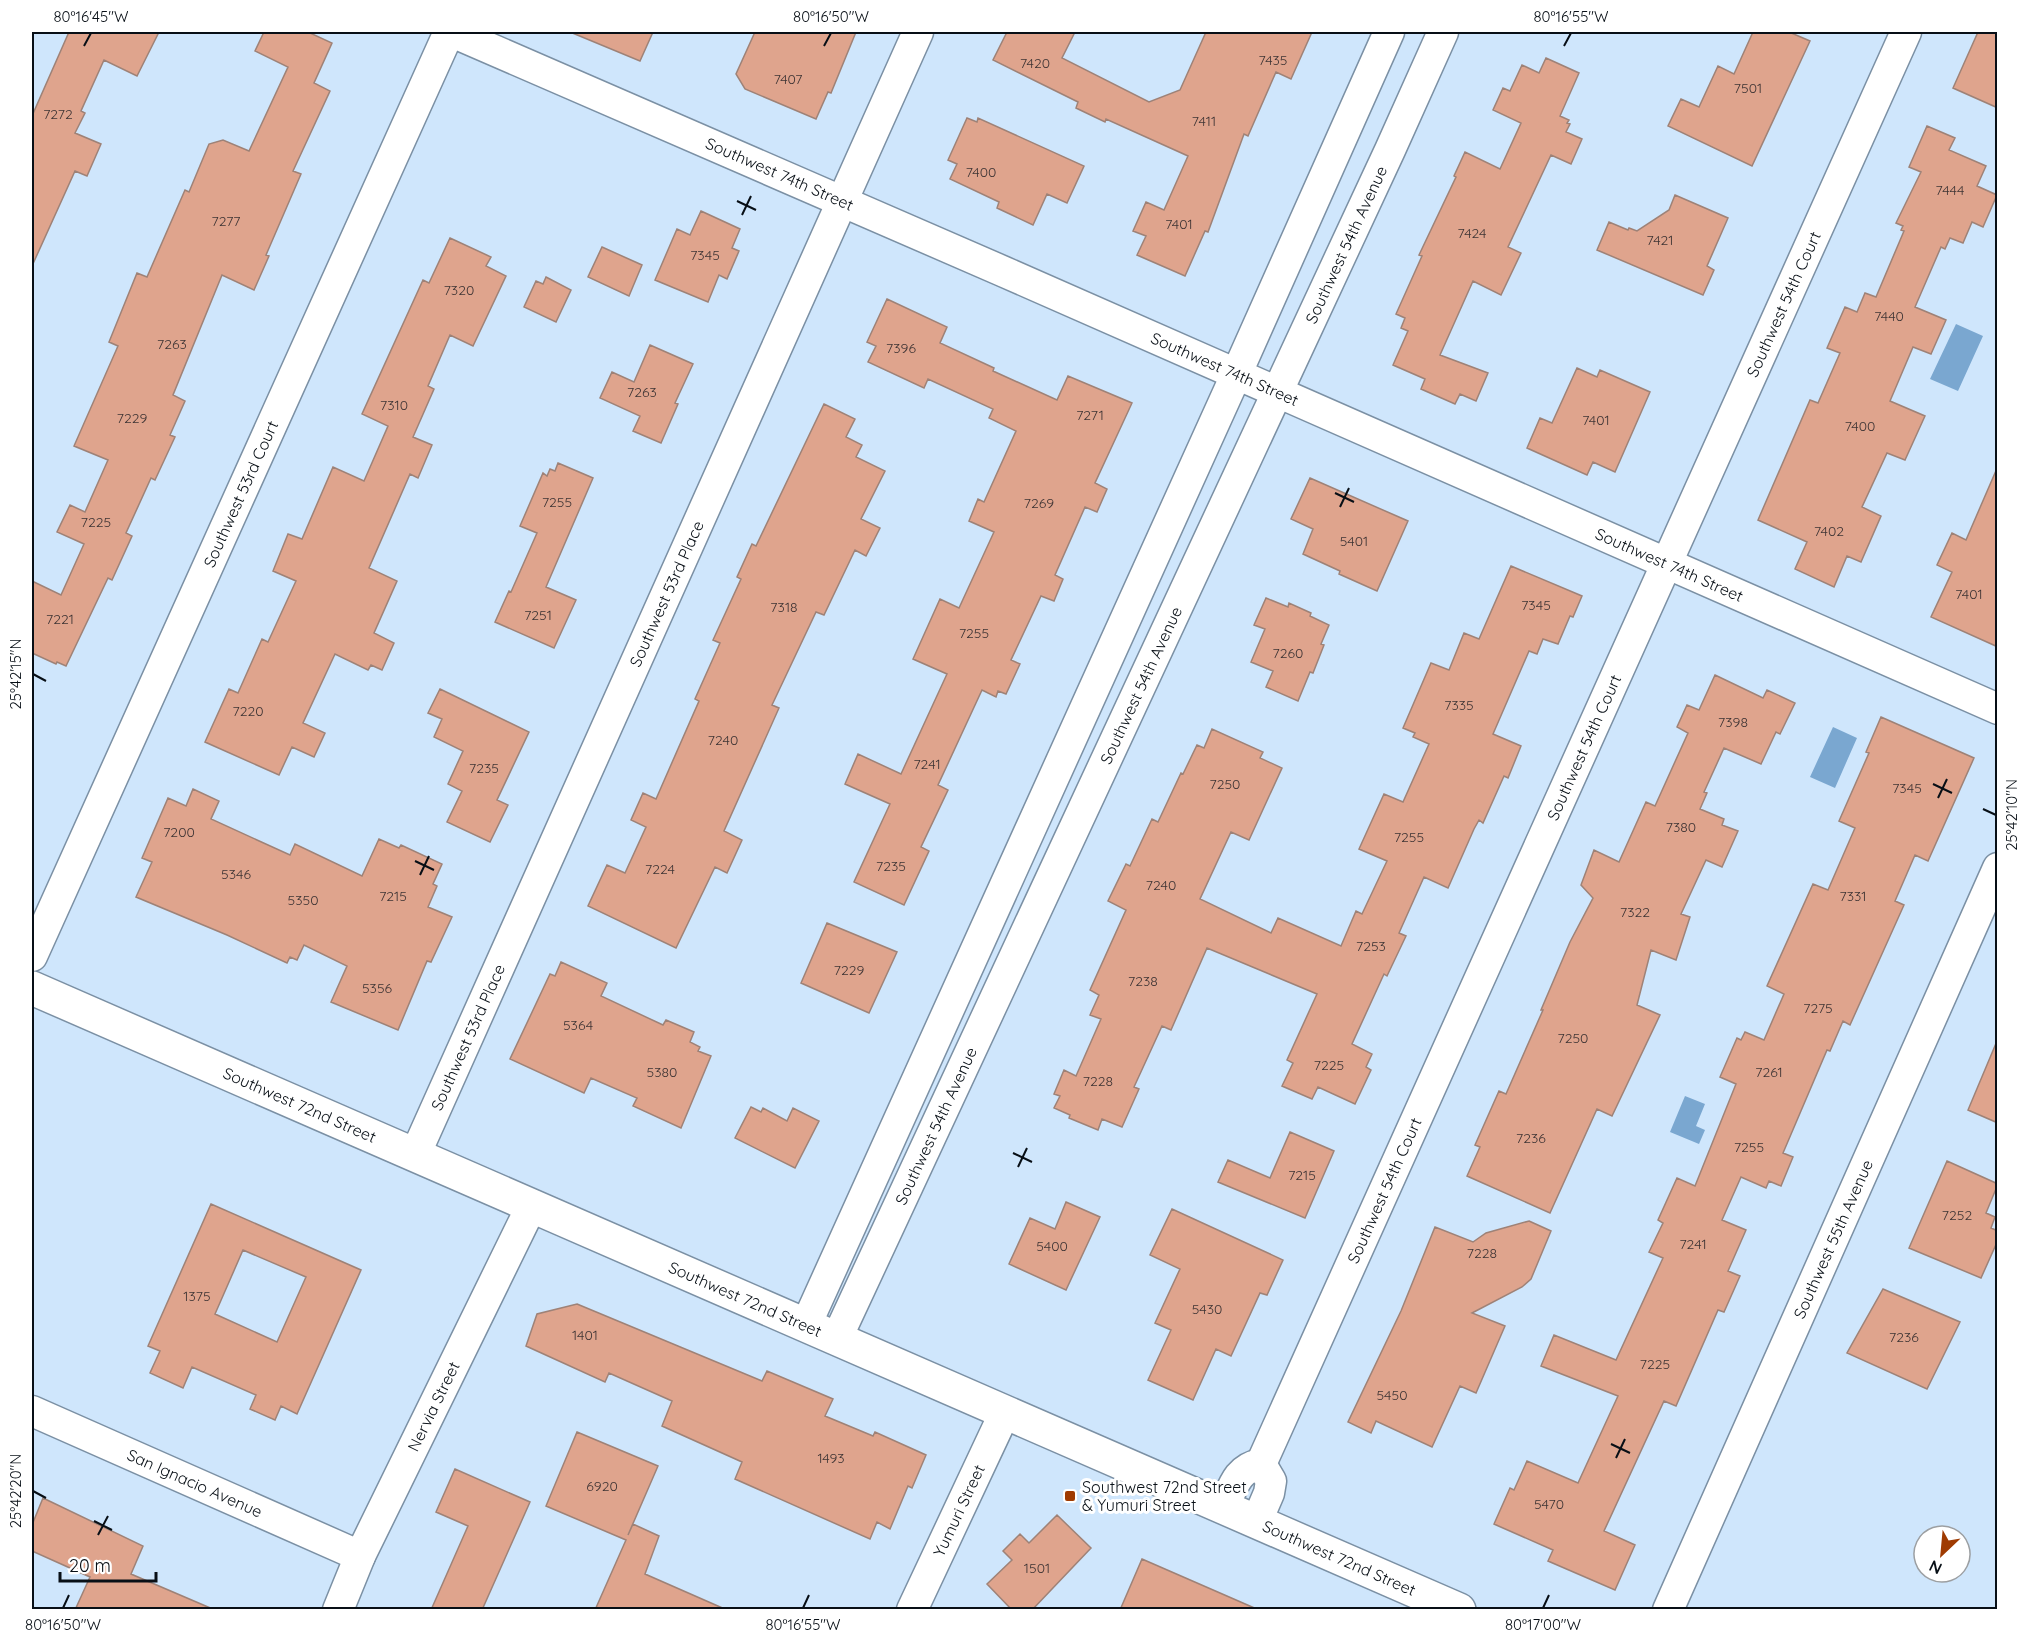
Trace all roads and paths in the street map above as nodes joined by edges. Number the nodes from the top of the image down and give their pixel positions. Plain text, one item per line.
1 (451, 32) edge
2 (918, 32) edge
3 (1389, 32) edge
4 (1443, 32) edge
5 (1906, 32) edge
6 (843, 200) junction
7 (1236, 375) junction
8 (1276, 393) junction
9 (1667, 564) junction
10 (1998, 709) edge
11 (1998, 868) edge
12 (32, 956) edge
13 (32, 988) edge
14 (415, 1155) junction
15 (532, 1205) junction
16 (806, 1325) junction
17 (837, 1338) junction
18 (32, 1411) edge
19 (1005, 1412) junction
20 (1261, 1464) junction
21 (1224, 1507) junction
22 (1257, 1521) junction
23 (360, 1556) junction
24 (338, 1610) edge
25 (912, 1610) edge
26 (1459, 1610) edge
27 (1668, 1610) edge

1 - 6 street, Southwest 74th Street
1 - 12 street, Southwest 53rd Court
2 - 6 street, Southwest 53rd Place
3 - 7 street
4 - 8 street, Southwest 54th Avenue
5 - 9 street, Southwest 54th Court
6 - 7 street, Southwest 74th Street
6 - 14 street, Southwest 53rd Place
7 - 8 street, Southwest 74th Street
7 - 16 street
8 - 9 street, Southwest 74th Street
8 - 17 street, Southwest 54th Avenue
9 - 10 street, Southwest 74th Street
9 - 20 street, Southwest 54th Court
11 - 27 street, Southwest 55th Avenue
13 - 14 main road, Southwest 72nd Street
14 - 15 main road, Southwest 72nd Street
15 - 16 main road, Southwest 72nd Street
15 - 23 street, Nervia Street
16 - 17 main road, Southwest 72nd Street
17 - 19 main road, Southwest 72nd Street
18 - 23 street, San Ignacio Avenue
19 - 21 main road, Southwest 72nd Street
19 - 25 street, Yumuri Street
20 - 21 street
20 - 22 street
21 - 22 main road, Southwest 72nd Street
22 - 26 main road, Southwest 72nd Street
23 - 24 street, Nervia Street

